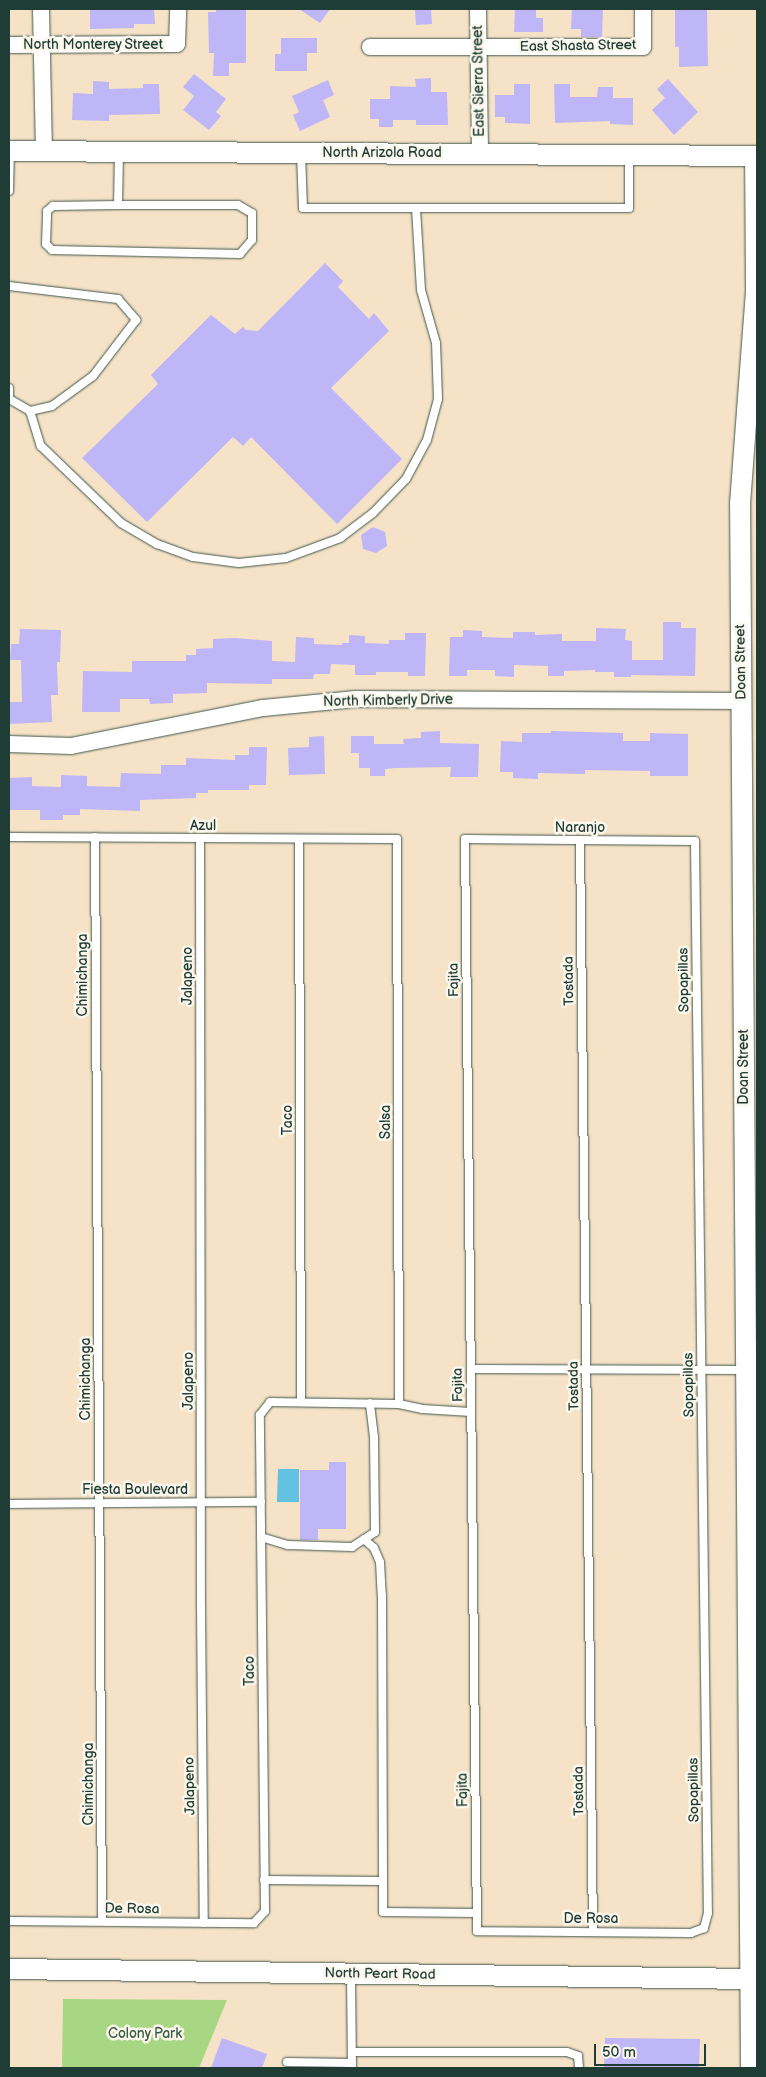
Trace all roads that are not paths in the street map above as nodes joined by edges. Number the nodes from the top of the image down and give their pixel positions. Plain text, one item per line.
1 (41, 9) edge
2 (178, 9) edge
3 (478, 9) edge
4 (643, 9) edge
5 (9, 45) edge
6 (40, 45) junction
7 (478, 46) junction
8 (370, 47) dead end
9 (9, 151) edge
10 (44, 151) junction
11 (119, 151) junction
12 (301, 152) junction
13 (480, 153) junction
14 (629, 155) junction
15 (756, 156) edge
16 (9, 191) edge
17 (118, 204) junction
18 (416, 208) junction
19 (9, 286) edge
20 (9, 388) edge
21 (30, 411) junction
22 (742, 701) junction
23 (9, 744) edge
24 (9, 837) edge
25 (94, 838) junction
26 (200, 838) junction
27 (300, 839) junction
28 (397, 839) joint
29 (464, 839) joint
30 (580, 840) junction
31 (694, 841) joint
32 (751, 1137) edge
33 (471, 1369) junction
34 (586, 1370) junction
35 (747, 1370) junction
36 (701, 1371) junction
37 (301, 1402) junction
38 (370, 1403) junction
39 (399, 1404) junction
40 (471, 1412) junction
41 (201, 1502) junction
42 (261, 1502) junction
43 (100, 1503) junction
44 (9, 1504) edge
45 (261, 1537) junction
46 (364, 1539) junction
47 (264, 1880) junction
48 (383, 1881) junction
49 (477, 1913) junction
50 (9, 1921) edge
51 (102, 1921) junction
52 (204, 1923) junction
53 (254, 1924) joint
54 (704, 1928) joint
55 (477, 1931) joint
56 (593, 1932) junction
57 (9, 1969) edge
58 (351, 1974) junction
59 (754, 1979) edge
60 (352, 2052) junction
61 (287, 2062) dead end
62 (352, 2066) edge
63 (579, 2068) edge
64 (751, 2068) edge

1 - 6 street
2 - 6 street, North Monterey Street
3 - 7 street, East Sierra Street
4 - 7 street, East Shasta Street
5 - 6 street, North Monterey Street
6 - 10 street
7 - 8 street
7 - 13 street, East Sierra Street
9 - 10 street, North Arizola Road
9 - 16 lane
10 - 11 street, North Arizola Road
11 - 12 street, North Arizola Road
11 - 17 lane
12 - 13 street, North Arizola Road
12 - 18 lane
13 - 14 street, North Arizola Road
14 - 15 street, North Arizola Road
14 - 18 lane
15 - 22 street, Doan Street
17 - 17 lane
18 - 21 lane
19 - 21 lane
20 - 21 lane
22 - 23 street, North Kimberly Drive
22 - 32 street, Doan Street
24 - 25 lane, Azul
25 - 26 lane, Azul
25 - 43 lane, Chimichanga
26 - 27 lane, Azul
26 - 41 lane, Jalapeno
27 - 28 lane, Azul
27 - 37 lane, Taco
28 - 39 lane, Salsa
29 - 30 lane, Naranjo
29 - 33 lane, Fajita
30 - 31 lane, Naranjo
30 - 34 lane, Tostada
31 - 36 lane, Sopapillas
32 - 35 street, Doan Street
33 - 34 lane
33 - 40 lane, Fajita
34 - 36 lane
34 - 56 lane, Tostada
35 - 36 lane
35 - 59 street, Doan Street
36 - 54 lane, Sopapillas
37 - 38 lane
37 - 42 lane, Taco
38 - 39 lane
38 - 46 lane
39 - 40 lane
40 - 49 lane, Fajita
41 - 42 lane, Fiesta Boulevard
41 - 43 lane, Fiesta Boulevard
41 - 52 lane, Jalapeno
42 - 45 lane, Taco
43 - 44 lane, Fiesta Boulevard
43 - 51 lane, Chimichanga
45 - 46 lane
45 - 47 lane, Taco
46 - 48 lane
47 - 48 lane
47 - 53 lane, Taco
48 - 49 lane
49 - 55 lane, Fajita
50 - 51 lane, De Rosa
51 - 52 lane, De Rosa
52 - 53 lane, De Rosa
54 - 56 lane, De Rosa
55 - 56 lane, De Rosa
57 - 58 street, North Peart Road
58 - 59 street, North Peart Road
58 - 60 lane
59 - 64 street, Doan Street
60 - 62 lane
60 - 63 lane
61 - 62 lane

